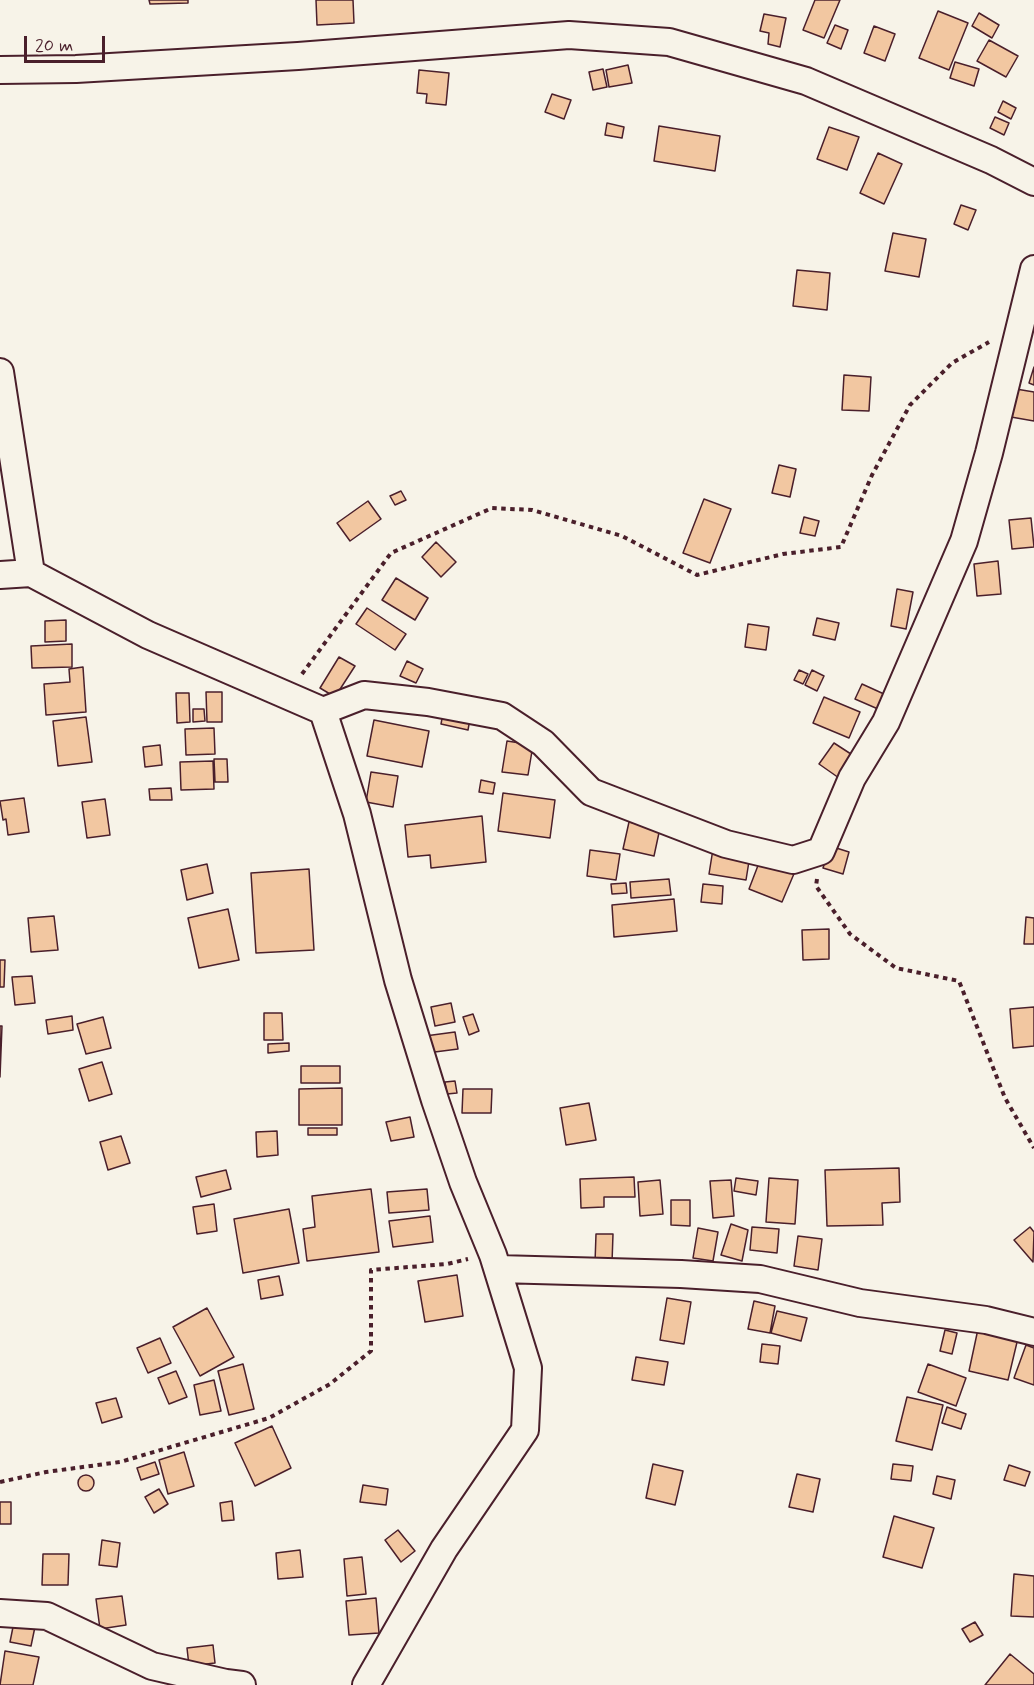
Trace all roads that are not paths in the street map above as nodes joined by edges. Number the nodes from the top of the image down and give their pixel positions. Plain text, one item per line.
1 (0, 70) edge
2 (1034, 182) edge
3 (1034, 269) edge
4 (0, 372) edge
5 (31, 573) junction
6 (0, 575) edge
7 (323, 711) junction
8 (495, 1262) junction
9 (1034, 1332) edge
10 (0, 1613) edge
11 (242, 1685) edge
12 (366, 1685) edge

1 - 2 street
3 - 7 street
4 - 5 street
5 - 6 street
5 - 7 street
7 - 8 street
8 - 9 street
8 - 12 street
10 - 11 street

